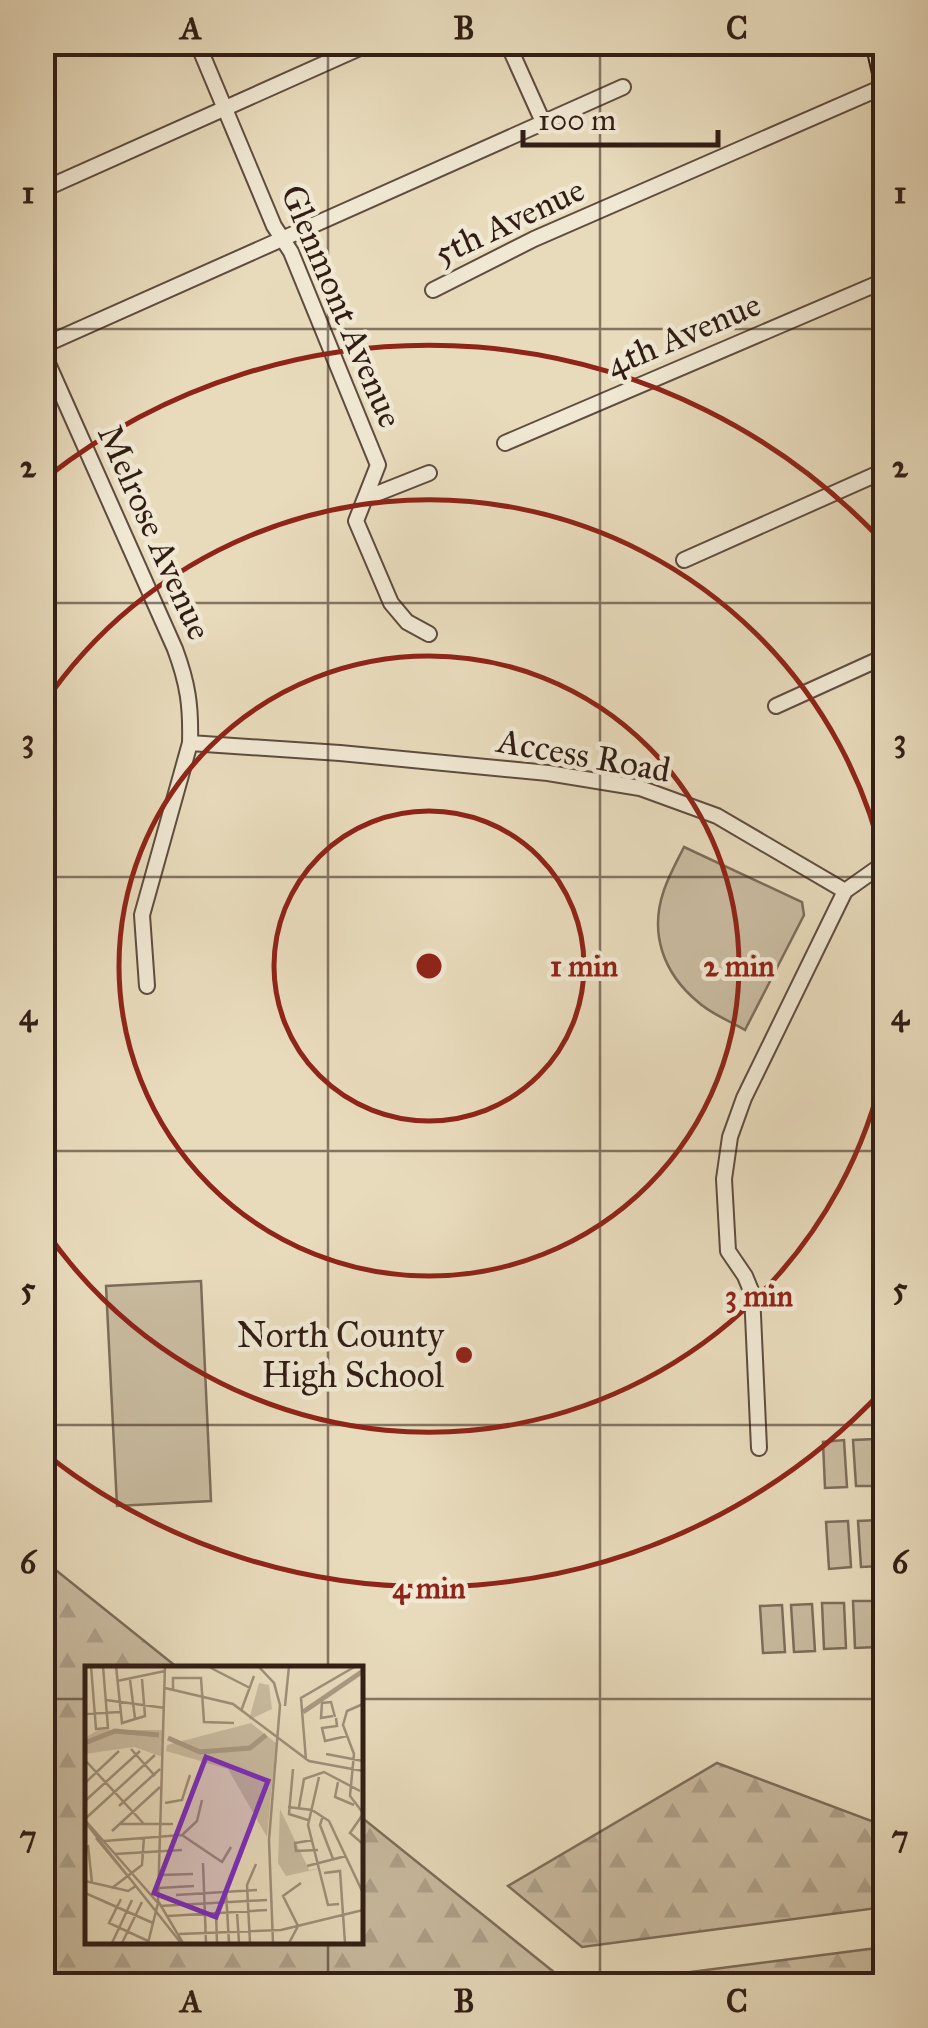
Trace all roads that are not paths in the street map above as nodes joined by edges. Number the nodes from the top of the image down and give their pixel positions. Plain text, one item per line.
1 (196, 42) edge
2 (373, 42) edge
3 (507, 42) edge
4 (876, 42) edge
5 (623, 86) dead end
6 (885, 86) edge
7 (226, 108) junction
8 (543, 122) junction
9 (42, 190) edge
10 (282, 238) junction
11 (886, 280) edge
12 (433, 290) dead end
13 (42, 348) edge
14 (505, 443) dead end
15 (886, 470) edge
16 (430, 474) dead end
17 (366, 498) junction
18 (684, 560) dead end
19 (428, 634) dead end
20 (886, 656) edge
21 (776, 706) dead end
22 (190, 743) junction
23 (886, 862) edge
24 (845, 892) junction
25 (147, 986) dead end
26 (759, 1448) dead end

1 - 7 street, Glenmont Avenue
2 - 7 street
3 - 8 street
4 - 6 main road
5 - 8 street
6 - 12 street, 5th Avenue
7 - 9 street
7 - 10 street, Glenmont Avenue
8 - 10 street
10 - 13 street
10 - 17 street, Glenmont Avenue
11 - 14 street, 4th Avenue
13 - 22 street, Melrose Avenue
15 - 18 street
16 - 17 street
17 - 19 street, Glenmont Avenue
20 - 21 street
22 - 24 street, Access Road
22 - 25 street
23 - 24 street
24 - 26 street

